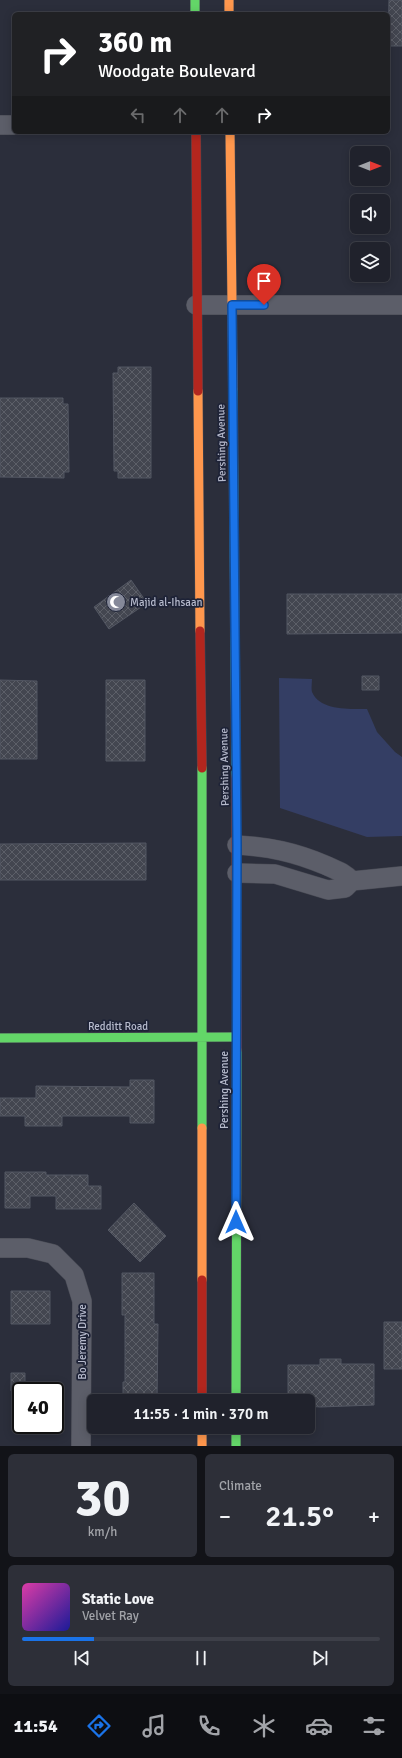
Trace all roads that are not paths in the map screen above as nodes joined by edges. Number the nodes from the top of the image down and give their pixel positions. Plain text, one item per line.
1 (195, 0) edge
2 (229, 0) edge
3 (195, 12) edge
4 (229, 12) edge
5 (0, 125) edge
6 (12, 125) edge
7 (196, 134) edge
8 (230, 134) edge
9 (196, 305) junction
10 (232, 305) junction
11 (402, 305) edge
12 (237, 845) junction
13 (304, 856) junction
14 (237, 873) junction
15 (402, 876) edge
16 (296, 880) junction
17 (352, 881) junction
18 (203, 1037) junction
19 (236, 1037) junction
20 (0, 1038) edge
21 (0, 1248) edge
22 (202, 1394) edge
23 (236, 1394) edge
24 (202, 1434) edge
25 (236, 1434) edge
26 (81, 1446) edge
27 (202, 1446) edge
28 (236, 1446) edge

1 - 3 street
2 - 4 street
5 - 6 street
7 - 9 street, Pershing Avenue
8 - 10 street, Pershing Avenue
9 - 10 street
9 - 18 street, Pershing Avenue
10 - 11 street
10 - 12 street, Pershing Avenue
12 - 13 street
12 - 14 street, Pershing Avenue
13 - 16 street
13 - 17 street
14 - 16 street
14 - 19 street, Pershing Avenue
15 - 17 street
16 - 17 street
18 - 19 street, Redditt Road
18 - 20 street, Redditt Road
18 - 22 street, Pershing Avenue
19 - 23 street, Pershing Avenue
21 - 26 street, Bo Jeremy Drive
24 - 27 street
25 - 28 street

